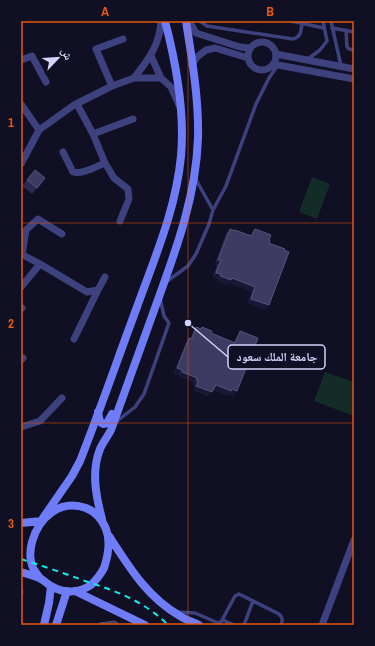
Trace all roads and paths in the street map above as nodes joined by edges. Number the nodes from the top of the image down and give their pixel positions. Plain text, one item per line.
1 (161, 21) edge
2 (165, 21) edge
3 (187, 21) edge
4 (200, 21) edge
5 (291, 21) edge
6 (323, 21) edge
7 (331, 21) edge
8 (302, 23) junction
9 (324, 28) junction
10 (332, 28) junction
11 (346, 30) junction
12 (354, 32) edge
13 (123, 39) dead end
14 (250, 48) junction
15 (354, 50) edge
16 (276, 54) junction
17 (151, 56) junction
18 (248, 58) junction
19 (21, 60) edge
20 (306, 60) junction
21 (276, 64) junction
22 (192, 65) junction
23 (341, 67) junction
24 (354, 69) edge
25 (134, 78) junction
26 (161, 78) junction
27 (354, 79) edge
28 (46, 82) dead end
29 (112, 86) junction
30 (21, 104) edge
31 (77, 104) junction
32 (180, 106) junction
33 (133, 119) dead end
34 (39, 130) junction
35 (93, 134) junction
36 (63, 152) dead end
37 (105, 163) junction
38 (21, 164) edge
39 (194, 176) junction
40 (213, 210) junction
41 (120, 221) dead end
42 (62, 234) dead end
43 (22, 255) edge
44 (40, 264) junction
45 (105, 277) dead end
46 (164, 284) junction
47 (21, 287) edge
48 (98, 290) junction
49 (160, 296) junction
50 (74, 339) dead end
51 (62, 398) dead end
52 (122, 400) junction
53 (98, 411) junction
54 (113, 424) junction
55 (21, 427) edge
56 (42, 520) junction
57 (102, 520) junction
58 (21, 523) edge
59 (109, 535) junction
60 (354, 540) edge
61 (21, 572) edge
62 (40, 578) junction
63 (51, 586) junction
64 (71, 591) junction
65 (253, 601) junction
66 (174, 612) junction
67 (223, 620) junction
68 (44, 625) edge
69 (56, 625) edge
70 (145, 625) edge
71 (199, 625) edge
72 (234, 625) edge
73 (244, 625) edge
74 (281, 625) edge
75 (322, 625) edge

1 - 17 street
2 - 32 street
3 - 14 street
3 - 22 street
4 - 8 lane
5 - 8 lane
6 - 9 lane
7 - 10 lane
8 - 9 lane
9 - 20 lane
10 - 11 lane
10 - 23 lane
11 - 12 lane
11 - 15 lane
13 - 29 street
14 - 16 street
14 - 18 street
16 - 20 street
16 - 21 street
17 - 25 street
17 - 26 street
18 - 21 street
18 - 22 street
19 - 28 street
20 - 23 street
21 - 27 street
21 - 40 lane
22 - 39 street
23 - 24 street
25 - 26 street
25 - 29 street
26 - 32 street
29 - 31 street
30 - 34 street
31 - 34 street
31 - 35 street
32 - 53 street
33 - 35 street
34 - 38 street
35 - 37 street
36 - 37 street
37 - 41 street
39 - 40 lane
39 - 46 street
40 - 46 lane
42 - 43 street
43 - 44 street
44 - 47 street
44 - 48 street
45 - 48 street
46 - 49 street
48 - 50 street
49 - 52 street
49 - 54 lane
51 - 55 street
52 - 53 street
52 - 54 street
53 - 56 street
54 - 57 street
56 - 57 street
56 - 58 street
56 - 62 street
57 - 59 street
59 - 64 street
59 - 66 street
60 - 75 street
61 - 62 street
62 - 63 street
63 - 64 street
63 - 68 street
64 - 69 street
64 - 70 street
65 - 67 lane
65 - 73 lane
65 - 74 lane
66 - 67 lane
66 - 71 street
67 - 72 lane

